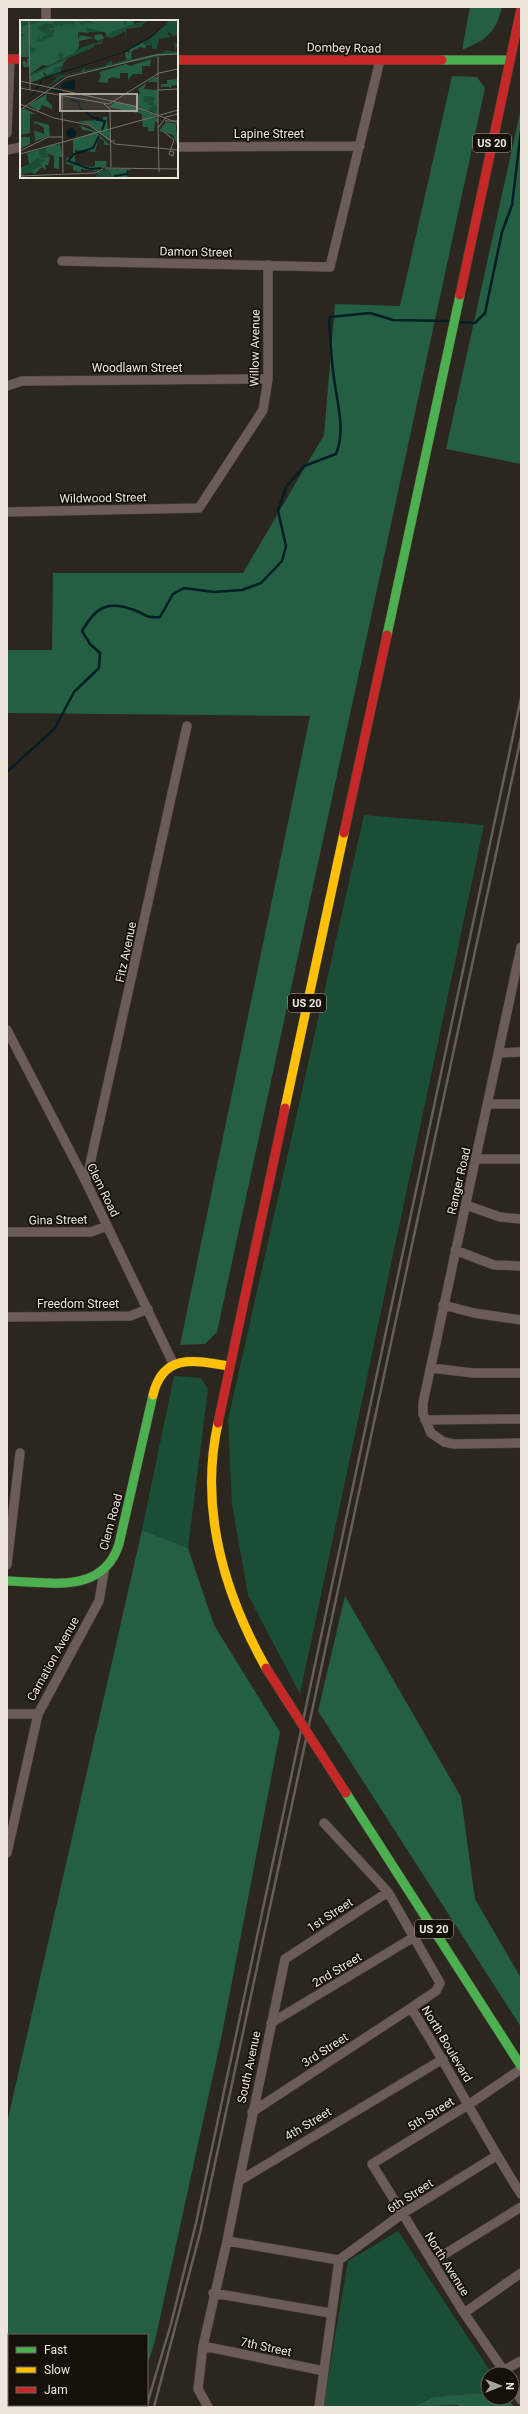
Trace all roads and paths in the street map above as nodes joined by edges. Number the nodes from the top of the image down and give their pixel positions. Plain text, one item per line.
1 (46, 7) edge
2 (521, 9) edge
3 (46, 20) edge
4 (9, 59) edge
5 (20, 59) edge
6 (178, 60) edge
7 (380, 60) junction
8 (510, 60) junction
9 (7, 133) edge
10 (360, 146) junction
11 (178, 147) edge
12 (20, 148) edge
13 (7, 150) edge
14 (62, 261) dead end
15 (268, 265) junction
16 (268, 379) junction
17 (7, 386) edge
18 (200, 508) joint
19 (7, 512) edge
20 (187, 726) dead end
21 (521, 947) edge
22 (511, 996) junction
23 (521, 996) edge
24 (7, 1030) edge
25 (521, 1052) edge
26 (499, 1053) junction
27 (488, 1104) junction
28 (521, 1104) edge
29 (476, 1159) junction
30 (521, 1159) edge
31 (86, 1182) junction
32 (466, 1205) junction
33 (521, 1219) edge
34 (107, 1226) junction
35 (7, 1232) edge
36 (455, 1250) junction
37 (521, 1266) edge
38 (443, 1304) junction
39 (148, 1309) junction
40 (7, 1317) edge
41 (521, 1320) edge
42 (172, 1363) junction
43 (228, 1366) junction
44 (431, 1368) junction
45 (521, 1373) edge
46 (521, 1419) edge
47 (425, 1420) junction
48 (521, 1443) edge
49 (20, 1453) dead end
50 (7, 1566) edge
51 (104, 1572) junction
52 (7, 1581) edge
53 (7, 1714) edge
54 (38, 1714) junction
55 (324, 1822) dead end
56 (9, 1837) edge
57 (7, 1853) edge
58 (388, 1892) junction
59 (414, 1937) junction
60 (284, 1959) joint
61 (411, 2008) junction
62 (271, 2023) junction
63 (443, 2059) junction
64 (521, 2067) edge
65 (468, 2105) junction
66 (252, 2112) junction
67 (496, 2156) junction
68 (372, 2164) joint
69 (239, 2180) junction
70 (521, 2194) edge
71 (521, 2207) edge
72 (402, 2214) junction
73 (227, 2241) junction
74 (339, 2260) junction
75 (432, 2262) junction
76 (521, 2273) edge
77 (213, 2292) junction
78 (464, 2313) junction
79 (330, 2314) junction
80 (203, 2346) junction
81 (501, 2366) edge
82 (324, 2372) junction
83 (208, 2407) edge
84 (319, 2407) edge

1 - 3 street
2 - 8 main road, US 20
4 - 5 main road
4 - 9 street
6 - 7 main road, Dombey Road
7 - 8 main road, Dombey Road
7 - 10 street
8 - 43 main road, US 20
10 - 11 street, Lapine Street
10 - 15 street, Damon Street
12 - 13 street
14 - 15 street, Damon Street
15 - 16 street, Willow Avenue
16 - 17 street, Woodlawn Street
16 - 18 street, Willow Avenue
18 - 19 street, Wildwood Street
20 - 31 street, Fitz Avenue
21 - 22 street, Ranger Road
22 - 23 street
22 - 26 street, Ranger Road
24 - 31 street, Clem Road
25 - 26 street
26 - 27 street, Ranger Road
27 - 28 street
27 - 29 street, Ranger Road
29 - 30 street
29 - 32 street, Ranger Road
31 - 34 street, Clem Road
32 - 33 street
32 - 36 street, Ranger Road
34 - 35 street, Gina Street
34 - 39 street, Clem Road
36 - 37 street
36 - 38 street, Ranger Road
38 - 41 street
38 - 44 street, Ranger Road
39 - 40 street, Freedom Street
39 - 42 street, Clem Road
42 - 43 main road
42 - 51 main road, Clem Road
43 - 64 main road, US 20, bridge
44 - 45 street
44 - 47 street, Ranger Road
46 - 47 street
47 - 48 street
49 - 50 street
51 - 52 main road
51 - 54 street, Carnation Avenue
53 - 54 street
54 - 56 street, Carnation Avenue
55 - 58 street, North Boulevard
56 - 57 street, Carnation Avenue
58 - 59 street, North Boulevard
58 - 60 street, 1st Street
59 - 61 street, North Boulevard
59 - 62 street, 2nd Street
60 - 62 street, South Avenue
61 - 63 street, North Boulevard
61 - 66 street, 3rd Street
62 - 66 street, South Avenue
63 - 65 street, North Boulevard
63 - 69 street, 4th Street
64 - 65 street, 5th Street
65 - 67 street, North Boulevard
65 - 68 street, 5th Street
66 - 69 street, South Avenue
67 - 70 street, North Boulevard
67 - 72 street, 6th Street
68 - 72 street, North Avenue
69 - 73 street
71 - 75 street
72 - 74 street, 6th Street
72 - 75 street, North Avenue
73 - 74 street
73 - 77 street
74 - 79 street
75 - 78 street, North Avenue
76 - 78 street
77 - 79 street
77 - 80 street
78 - 81 street, North Avenue
79 - 82 street
80 - 82 street, 7th Street
80 - 83 street
82 - 84 street

